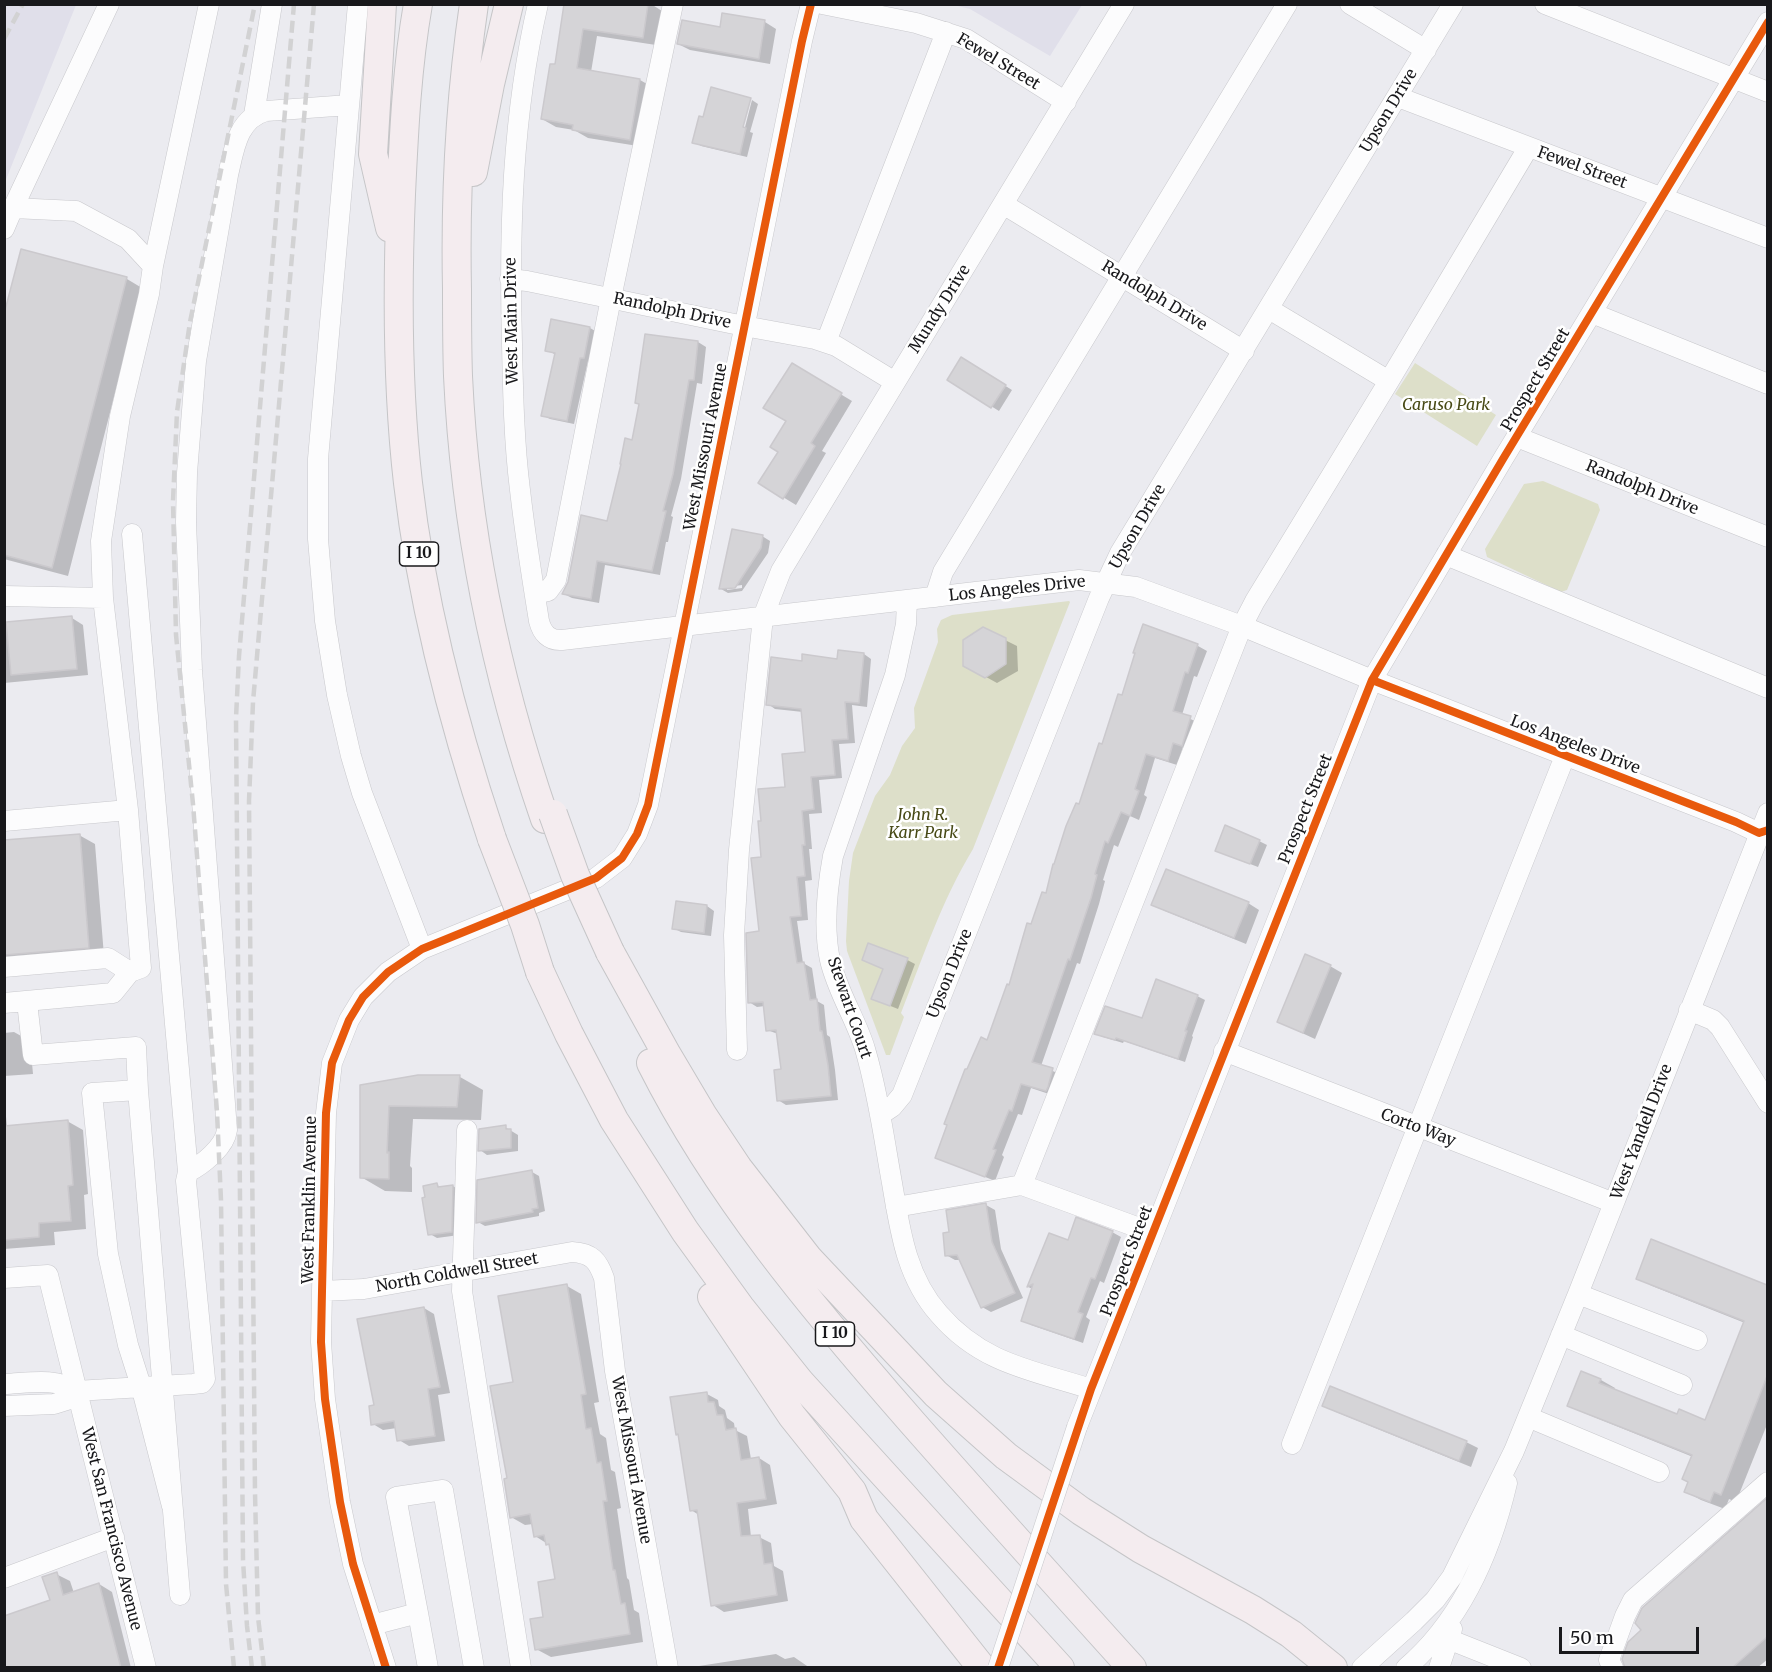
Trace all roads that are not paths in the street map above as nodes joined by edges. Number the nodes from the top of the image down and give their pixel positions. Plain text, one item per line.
1 (109, 4) edge
2 (209, 4) edge
3 (272, 4) edge
4 (358, 4) edge
5 (382, 4) edge
6 (418, 4) edge
7 (474, 4) edge
8 (509, 4) edge
9 (538, 4) edge
10 (673, 4) edge
11 (811, 4) edge
12 (822, 4) edge
13 (1124, 4) edge
14 (1287, 4) edge
15 (1350, 4) edge
16 (1454, 4) edge
17 (1545, 4) edge
18 (1767, 22) edge
19 (946, 32) junction
20 (1426, 50) junction
21 (1734, 78) junction
22 (1767, 92) edge
23 (1398, 97) junction
24 (1066, 102) junction
25 (349, 105) junction
26 (254, 115) junction
27 (1528, 148) junction
28 (1662, 197) junction
29 (1003, 204) junction
30 (13, 208) junction
31 (4, 229) edge
32 (1767, 238) edge
33 (456, 257) junction
34 (398, 260) junction
35 (153, 266) junction
36 (1123, 278) junction
37 (510, 279) junction
38 (611, 298) junction
39 (1269, 309) junction
40 (1592, 313) junction
41 (744, 326) junction
42 (826, 342) junction
43 (1244, 351) junction
44 (1389, 381) junction
45 (895, 382) junction
46 (1767, 384) edge
47 (1517, 437) junction
48 (132, 534) dead end
49 (1767, 537) edge
50 (1446, 555) junction
51 (1106, 583) junction
52 (535, 594) junction
53 (4, 596) edge
54 (935, 597) junction
55 (103, 598) junction
56 (907, 601) junction
57 (763, 616) junction
58 (685, 625) junction
59 (1242, 626) junction
60 (547, 636) joint
61 (1372, 680) junction
62 (1767, 688) edge
63 (1566, 756) junction
64 (128, 810) junction
65 (1767, 813) edge
66 (4, 821) edge
67 (1765, 837) edge
68 (596, 878) joint
69 (422, 949) junction
70 (605, 954) junction
71 (4, 967) edge
72 (129, 972) junction
73 (27, 1002) junction
74 (4, 1003) edge
75 (1689, 1010) junction
76 (737, 1050) dead end
77 (1224, 1051) junction
78 (133, 1090) junction
79 (1767, 1103) edge
80 (880, 1115) junction
81 (1418, 1128) junction
82 (467, 1130) dead end
83 (188, 1172) junction
84 (1022, 1185) junction
85 (1614, 1203) junction
86 (896, 1207) junction
87 (685, 1232) junction
88 (1153, 1233) junction
89 (590, 1256) joint
90 (462, 1273) junction
91 (4, 1278) edge
92 (322, 1291) junction
93 (1578, 1294) junction
94 (1562, 1335) junction
95 (1696, 1340) dead end
96 (160, 1341) junction
97 (128, 1345) junction
98 (4, 1384) edge
99 (1682, 1385) dead end
100 (141, 1386) junction
101 (162, 1386) junction
102 (1091, 1389) junction
103 (76, 1391) junction
104 (4, 1406) edge
105 (1528, 1417) junction
106 (1292, 1444) dead end
107 (1514, 1451) junction
108 (1659, 1472) dead end
109 (1767, 1482) edge
110 (172, 1506) junction
111 (114, 1537) junction
112 (4, 1578) edge
113 (180, 1595) dead end
114 (1464, 1598) junction
115 (418, 1613) junction
116 (372, 1625) junction
117 (1448, 1639) junction
118 (146, 1668) edge
119 (386, 1668) edge
120 (428, 1668) edge
121 (474, 1668) edge
122 (521, 1668) edge
123 (668, 1668) edge
124 (982, 1668) edge
125 (998, 1668) edge
126 (1060, 1668) edge
127 (1132, 1668) edge
128 (1333, 1668) edge
129 (1362, 1668) edge
130 (1406, 1668) edge
131 (1439, 1668) edge
132 (1521, 1668) edge
133 (1613, 1668) edge

1 - 30 street
2 - 35 street
3 - 26 street
4 - 25 street
5 - 34 highway
6 - 34 highway, I 10
7 - 33 highway, I 10
8 - 33 highway
9 - 37 street, West Main Drive
10 - 38 street
11 - 41 street, West Missouri Avenue
12 - 19 street, Fewel Street
13 - 24 street, Mundy Drive
14 - 36 street
15 - 20 street
16 - 20 street, Upson Drive
17 - 21 street
18 - 21 street, Prospect Street
19 - 24 street, Fewel Street
19 - 42 street
20 - 23 street, Upson Drive
21 - 22 street
21 - 28 street, Prospect Street
23 - 27 street, Fewel Street
23 - 39 street, Upson Drive
24 - 29 street, Mundy Drive
25 - 26 street
25 - 69 street
26 - 83 street
27 - 28 street, Fewel Street
27 - 44 street
28 - 32 street, Fewel Street
28 - 40 street, Prospect Street
29 - 36 street, Randolph Drive
29 - 45 street, Mundy Drive
30 - 31 street
30 - 35 street
33 - 70 highway, I 10
34 - 87 highway, I 10, bridge
35 - 55 street
36 - 43 street, Randolph Drive
36 - 54 street
37 - 38 street, Randolph Drive
37 - 52 street, West Main Drive
38 - 41 street, Randolph Drive
38 - 52 street
39 - 43 street, Upson Drive
39 - 44 street
40 - 46 street
40 - 47 street, Prospect Street
41 - 42 street, Randolph Drive
41 - 58 street, West Missouri Avenue
42 - 45 street, Randolph Drive
43 - 51 street, Upson Drive
44 - 59 street
45 - 57 street, Mundy Drive
47 - 49 street, Randolph Drive
47 - 50 street, Prospect Street
48 - 83 street
50 - 61 street, Prospect Street
50 - 62 street
51 - 54 street, Los Angeles Drive
51 - 59 street, Los Angeles Drive
51 - 80 street, Upson Drive
52 - 60 street, West Main Drive
53 - 55 street
54 - 56 street, Los Angeles Drive
55 - 64 street
56 - 57 street, Los Angeles Drive
56 - 80 street, Stewart Court
57 - 58 street, Los Angeles Drive
57 - 76 street, Mundy Drive
58 - 60 street, Los Angeles Drive
58 - 68 street, West Missouri Avenue
59 - 61 street, Los Angeles Drive
59 - 84 street
61 - 63 street, Los Angeles Drive
61 - 77 street, Prospect Street
63 - 67 street, Los Angeles Drive
63 - 81 street
64 - 66 street
64 - 72 street
65 - 67 street, West Yandell Drive
67 - 75 street, West Yandell Drive
68 - 69 street, West Franklin Avenue
69 - 92 street, West Franklin Avenue
70 - 127 highway, I 10
70 - 128 highway
71 - 72 street
72 - 73 street
73 - 74 street
73 - 78 street
75 - 79 street
75 - 85 street, West Yandell Drive
77 - 81 street, Corto Way
77 - 88 street, Prospect Street
78 - 96 street
78 - 97 street
80 - 86 street, Stewart Court
81 - 85 street, Corto Way
81 - 106 street
82 - 90 street
83 - 101 street
84 - 86 street
84 - 88 street
85 - 93 street, West Yandell Drive
86 - 102 street, Stewart Court
87 - 124 highway
87 - 126 highway, I 10
88 - 102 street, Prospect Street
89 - 90 street, North Coldwell Street
89 - 123 street, West Missouri Avenue
90 - 92 street, North Coldwell Street
90 - 122 street
91 - 103 street, West San Francisco Avenue
92 - 116 street, West Franklin Avenue
93 - 94 street, West Yandell Drive
93 - 95 street
94 - 99 street
94 - 105 street, West Yandell Drive
96 - 97 street
96 - 101 street
97 - 100 street
98 - 103 street
100 - 101 street
100 - 103 street
100 - 110 street
101 - 110 street
102 - 125 street, Prospect Street, bridge
103 - 104 street
103 - 111 street, West San Francisco Avenue
105 - 107 street, West Yandell Drive
105 - 108 street
107 - 114 street, West Yandell Drive
107 - 129 street, West Yandell Drive
109 - 133 street
110 - 113 street
111 - 112 street
111 - 118 street, West San Francisco Avenue
114 - 117 street
114 - 130 street, West Yandell Drive
115 - 116 street
115 - 120 street
115 - 121 street
116 - 119 street, West Franklin Avenue
117 - 131 street
117 - 132 street

